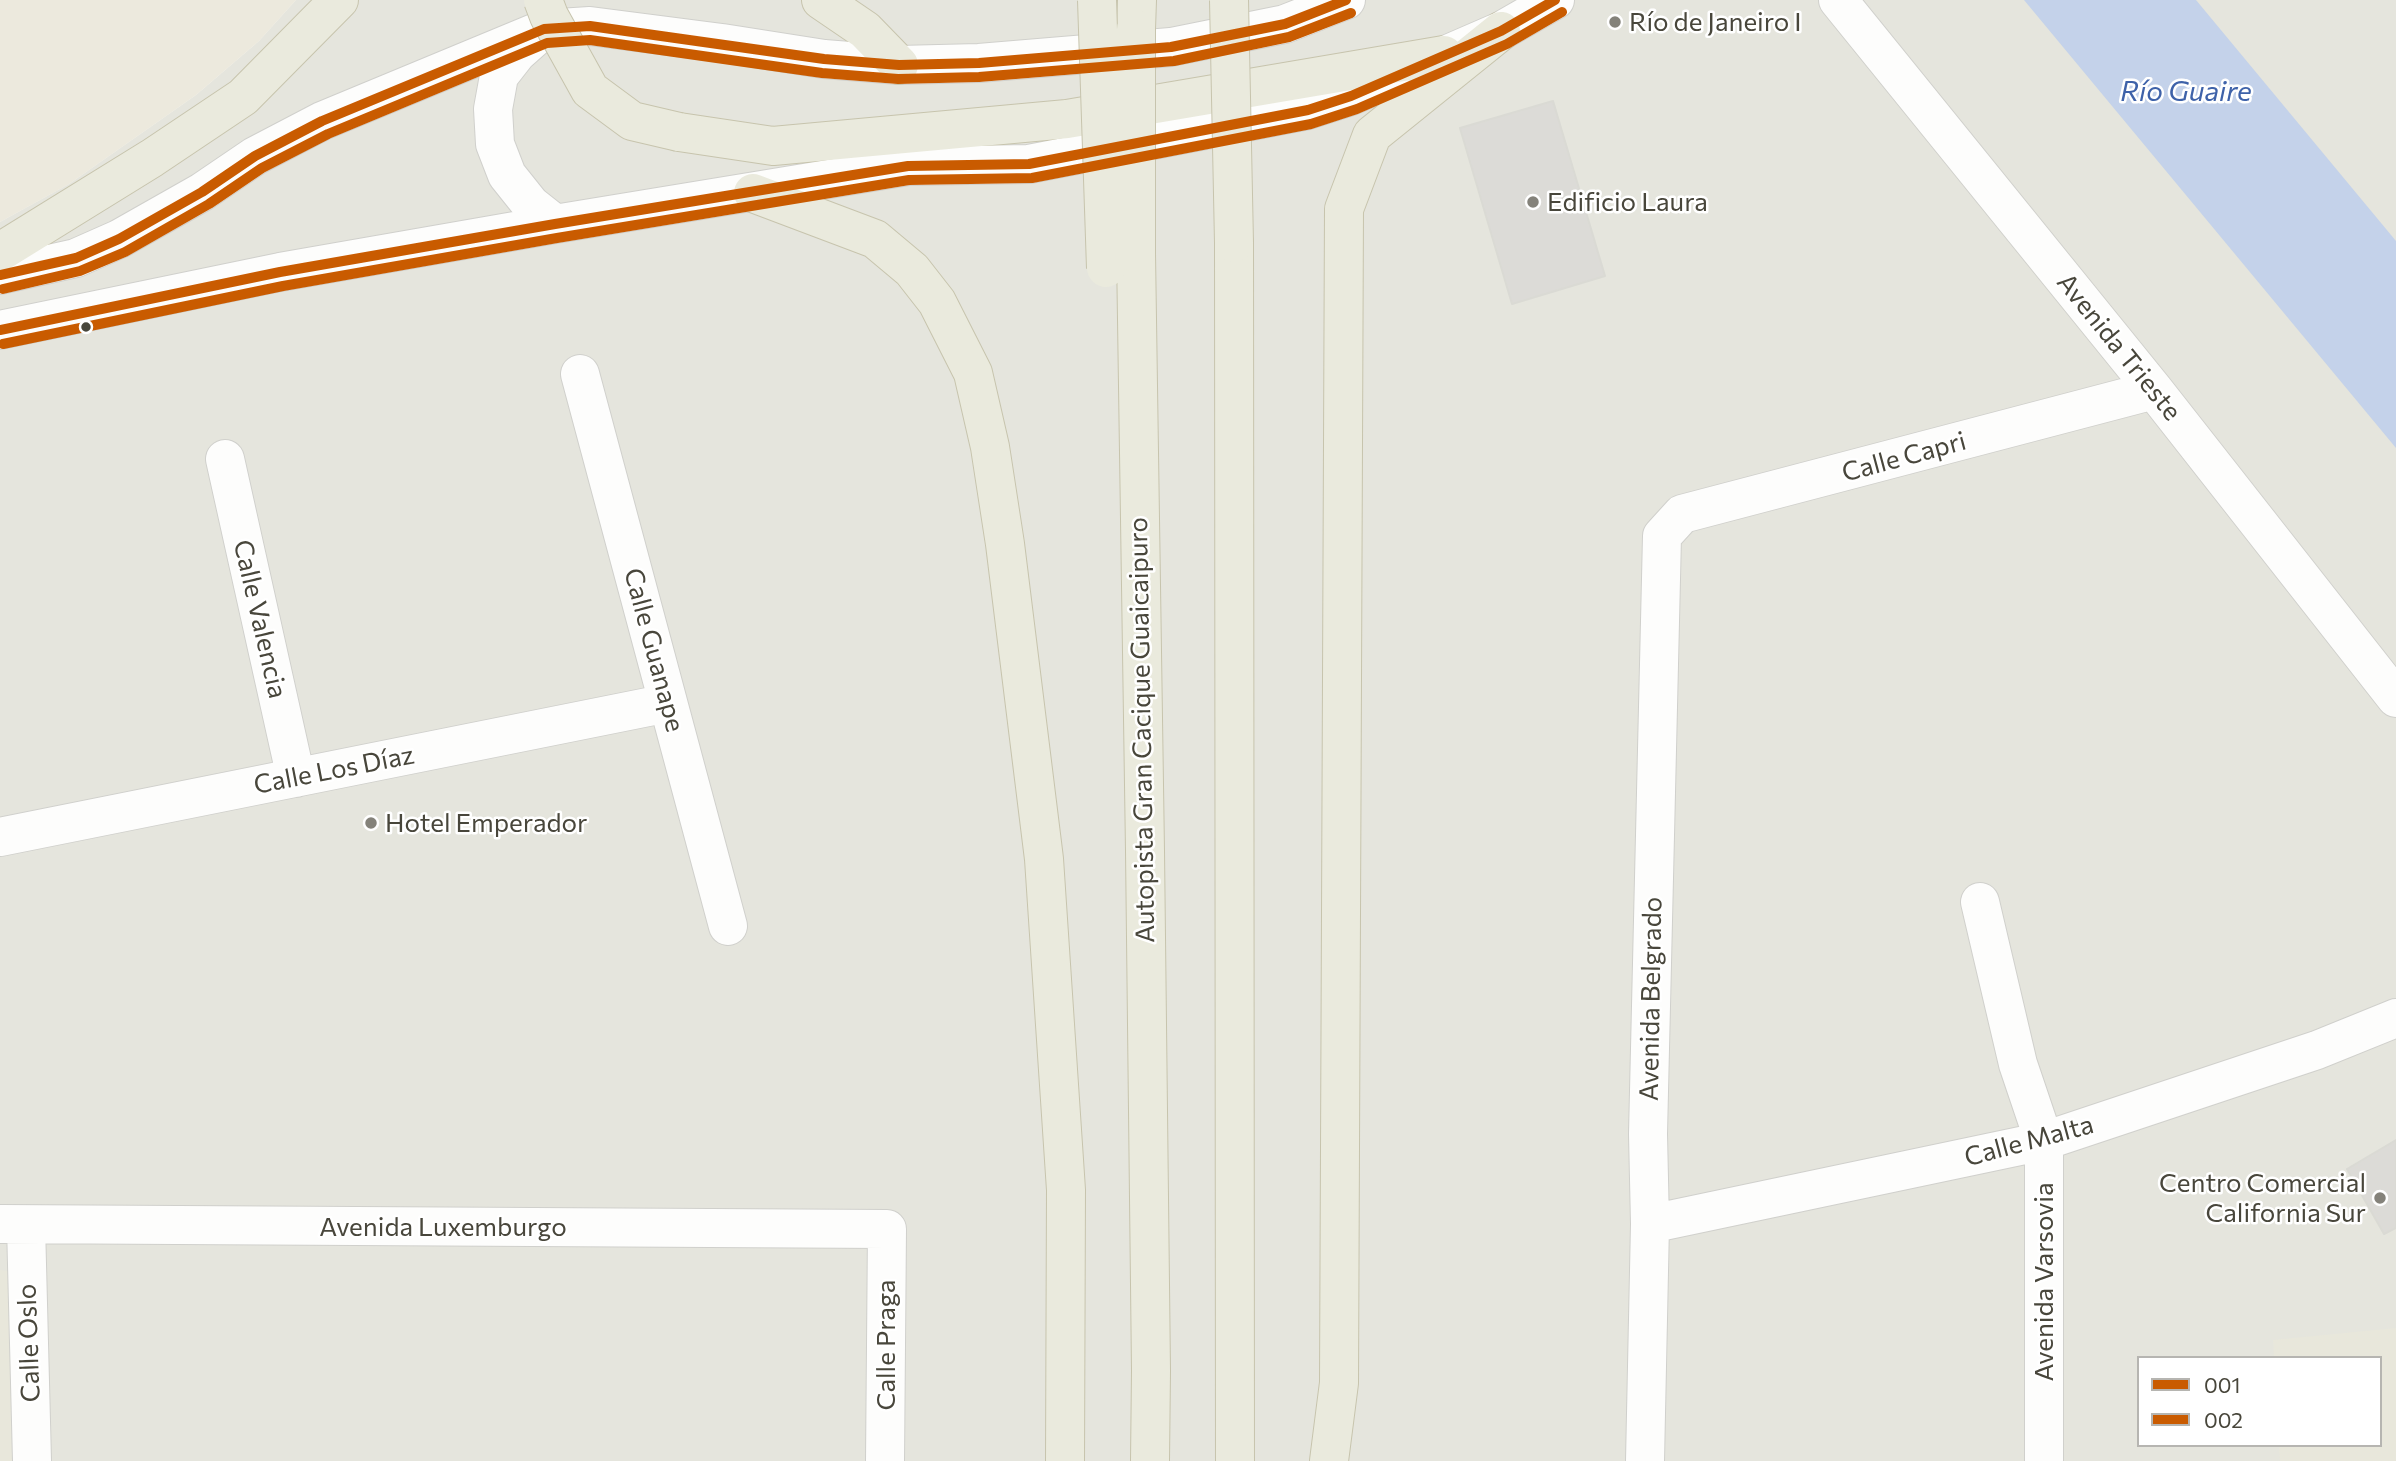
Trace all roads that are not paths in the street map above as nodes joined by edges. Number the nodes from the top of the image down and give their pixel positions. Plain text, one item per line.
1 (339, 0) edge
2 (821, 0) edge
3 (1097, 0) edge
4 (1229, 0) edge
5 (1346, 0) edge
6 (1555, 0) edge
7 (1838, 0) edge
8 (544, 14) edge
9 (1136, 14) edge
10 (1501, 31) junction
11 (1444, 55) junction
12 (899, 65) junction
13 (752, 193) junction
14 (555, 224) junction
15 (0, 252) edge
16 (1121, 260) junction
17 (0, 275) edge
18 (0, 330) edge
19 (580, 373) dead end
20 (2154, 390) junction
21 (225, 459) dead end
22 (1662, 536) joint
23 (2396, 698) edge
24 (668, 703) junction
25 (296, 778) junction
26 (0, 837) edge
27 (1980, 902) dead end
28 (728, 926) dead end
29 (2396, 1018) edge
30 (2044, 1141) junction
31 (1650, 1224) junction
32 (13, 1225) edge
33 (887, 1229) joint
34 (33, 1461) edge
35 (885, 1461) edge
36 (1065, 1461) edge
37 (1150, 1461) edge
38 (1234, 1461) edge
39 (1329, 1461) edge
40 (1645, 1461) edge
41 (2044, 1461) edge

1 - 15 highway
2 - 12 highway
3 - 16 highway, bridge
4 - 38 highway, bridge
5 - 12 street
6 - 10 street
7 - 20 street, Avenida Trieste
8 - 11 highway, bridge
8 - 12 street
8 - 14 street
8 - 17 street
9 - 16 highway, Autopista Gran Cacique Guaicaipuro, bridge
10 - 11 street
10 - 39 highway
11 - 13 street
13 - 14 street
13 - 36 highway
14 - 18 street
16 - 37 highway, Autopista Gran Cacique Guaicaipuro
19 - 24 street, Calle Guanape
20 - 22 street, Calle Capri
20 - 23 street, Avenida Trieste
21 - 25 street, Calle Valencia
22 - 31 street, Avenida Belgrado
24 - 25 street, Calle Los Díaz
24 - 28 street, Calle Guanape
25 - 26 street, Calle Los Díaz
27 - 30 street, Avenida Varsovia
29 - 30 street, Calle Malta
30 - 31 street, Calle Malta
30 - 41 street, Avenida Varsovia
31 - 40 street, Avenida Belgrado
32 - 33 street, Avenida Luxemburgo
32 - 34 street, Calle Oslo
33 - 35 street, Calle Praga

